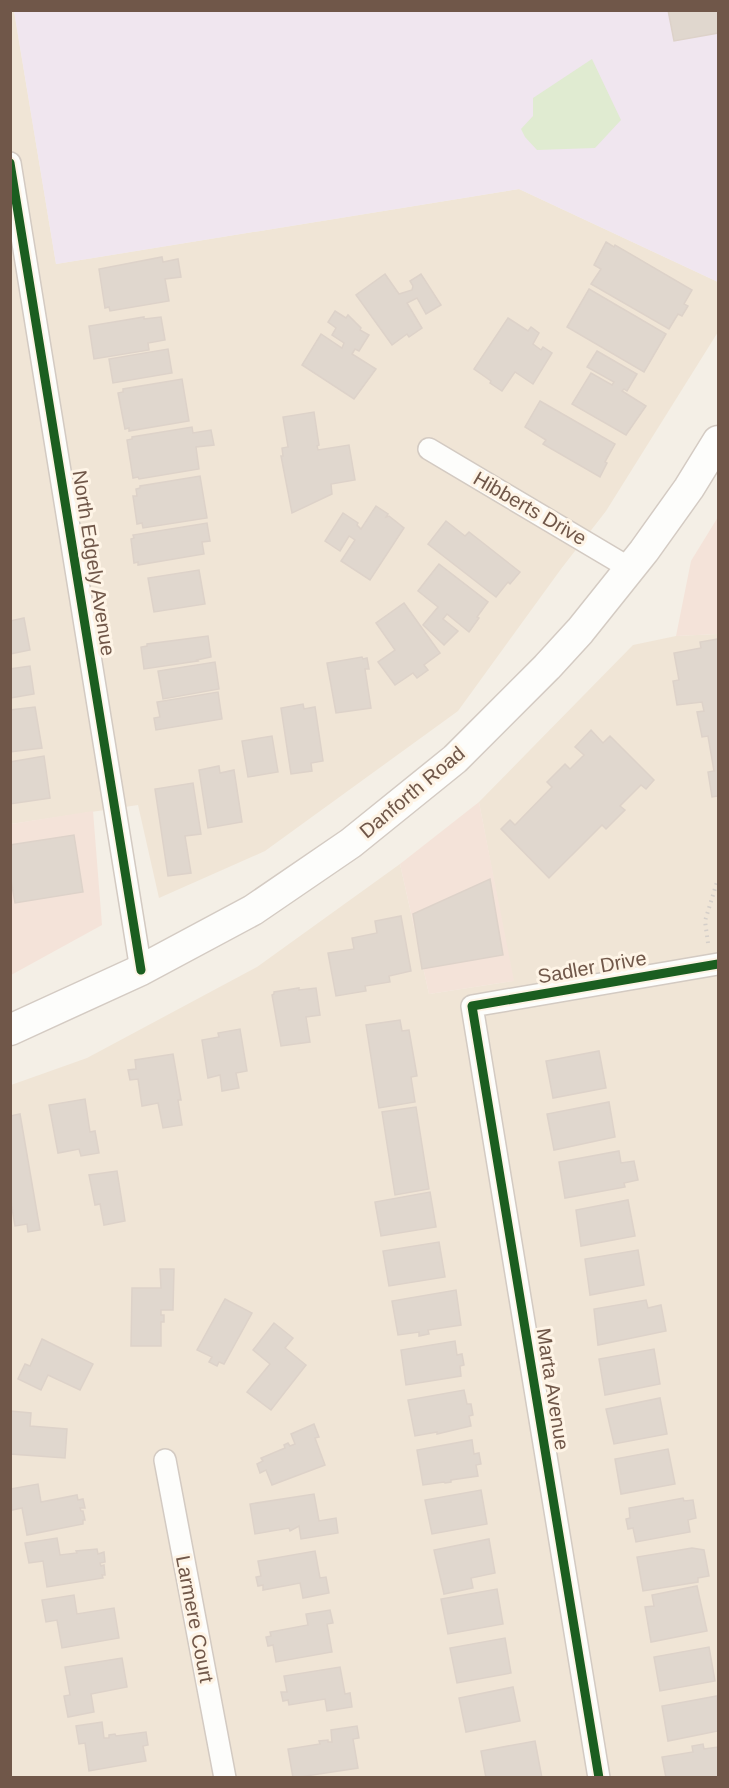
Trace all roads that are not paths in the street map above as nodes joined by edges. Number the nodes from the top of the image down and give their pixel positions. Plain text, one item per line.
1 (10, 163) edge
2 (718, 441) edge
3 (429, 449) dead end
4 (630, 569) junction
5 (715, 964) edge
6 (141, 970) junction
7 (472, 1006) joint
8 (10, 1030) edge
9 (165, 1460) dead end
10 (225, 1778) edge
11 (599, 1778) edge

1 - 6 street, North Edgely Avenue
2 - 4 main road, Danforth Road
3 - 4 street, Hibberts Drive
4 - 6 main road, Danforth Road
5 - 7 street, Sadler Drive
6 - 8 main road, Danforth Road
7 - 11 street, Marta Avenue
9 - 10 street, Larmere Court

